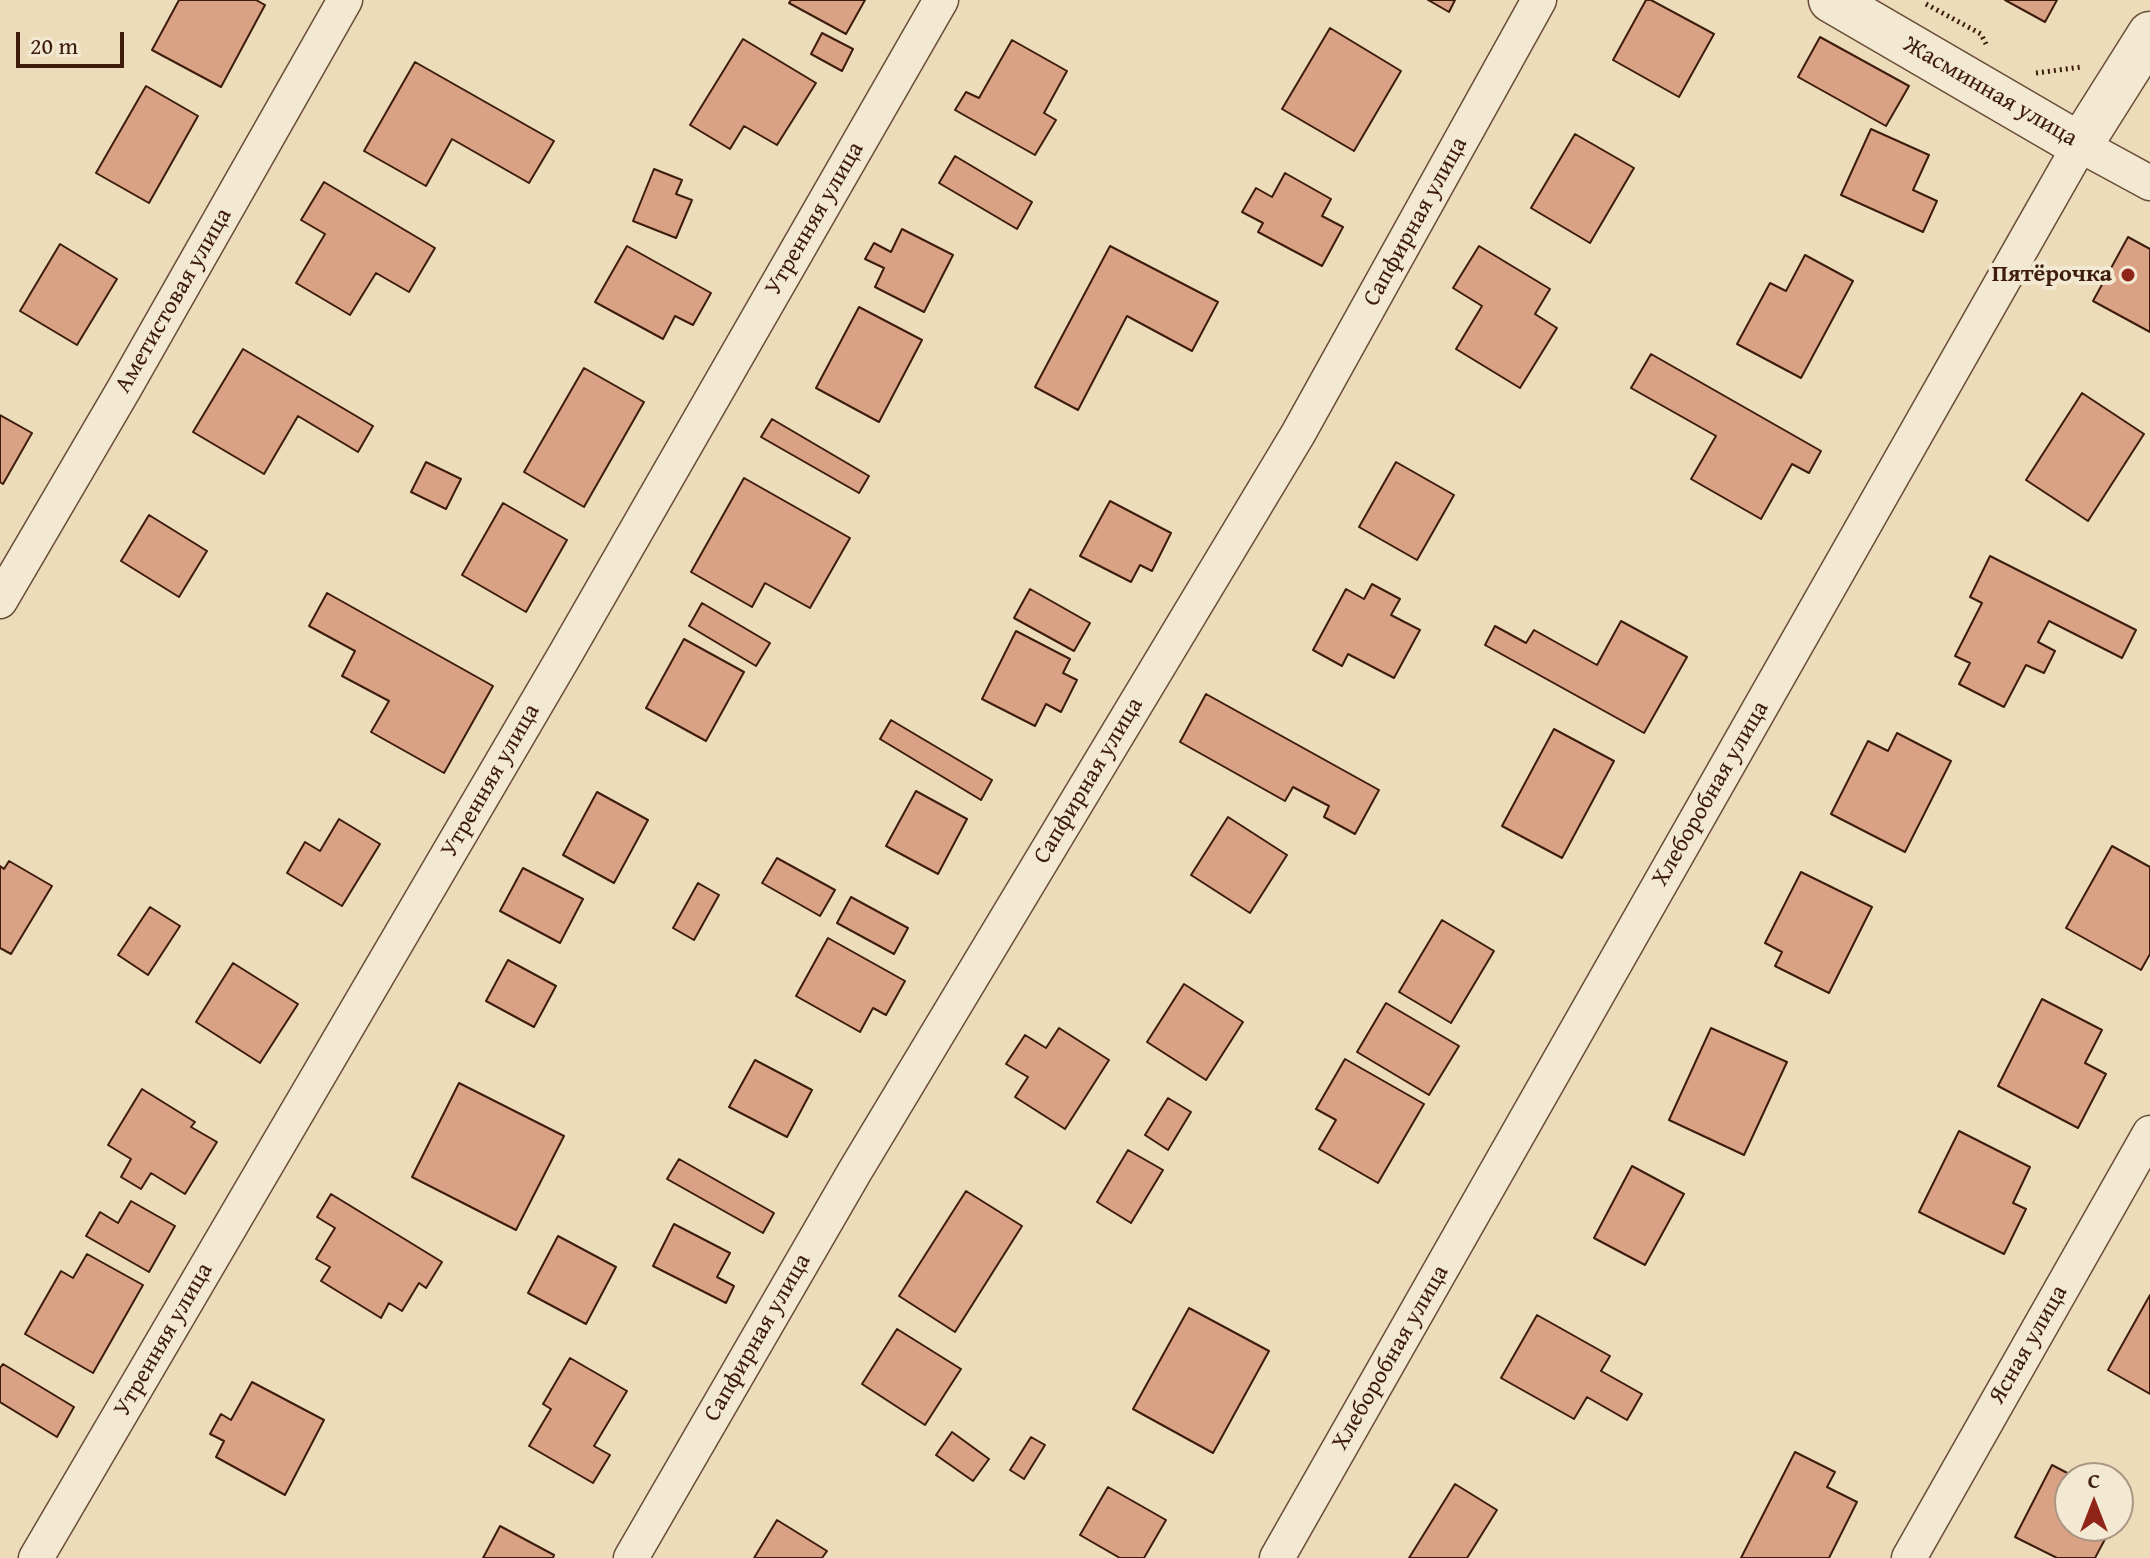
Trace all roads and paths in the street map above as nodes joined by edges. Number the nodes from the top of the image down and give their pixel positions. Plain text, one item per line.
1 (345, 0) edge
2 (941, 0) edge
3 (1539, 0) edge
4 (1831, 0) edge
5 (1926, 4) dead end
6 (2150, 34) edge
7 (1988, 46) dead end
8 (2093, 65) dead end
9 (2024, 74) dead end
10 (2080, 145) junction
11 (2150, 183) edge
12 (0, 601) edge
13 (2150, 1133) edge
14 (36, 1558) edge
15 (631, 1558) edge
16 (1277, 1558) edge
17 (1909, 1558) edge

1 - 12 street, Аметистовая улица
2 - 14 street, Утренняя улица
3 - 15 street, Сапфирная улица
4 - 10 street, Жасминная улица
5 - 7 path
6 - 10 street, Хлеборобная улица
8 - 9 path
10 - 11 street, Жасминная улица
10 - 16 street, Хлеборобная улица
13 - 17 street, Ясная улица

